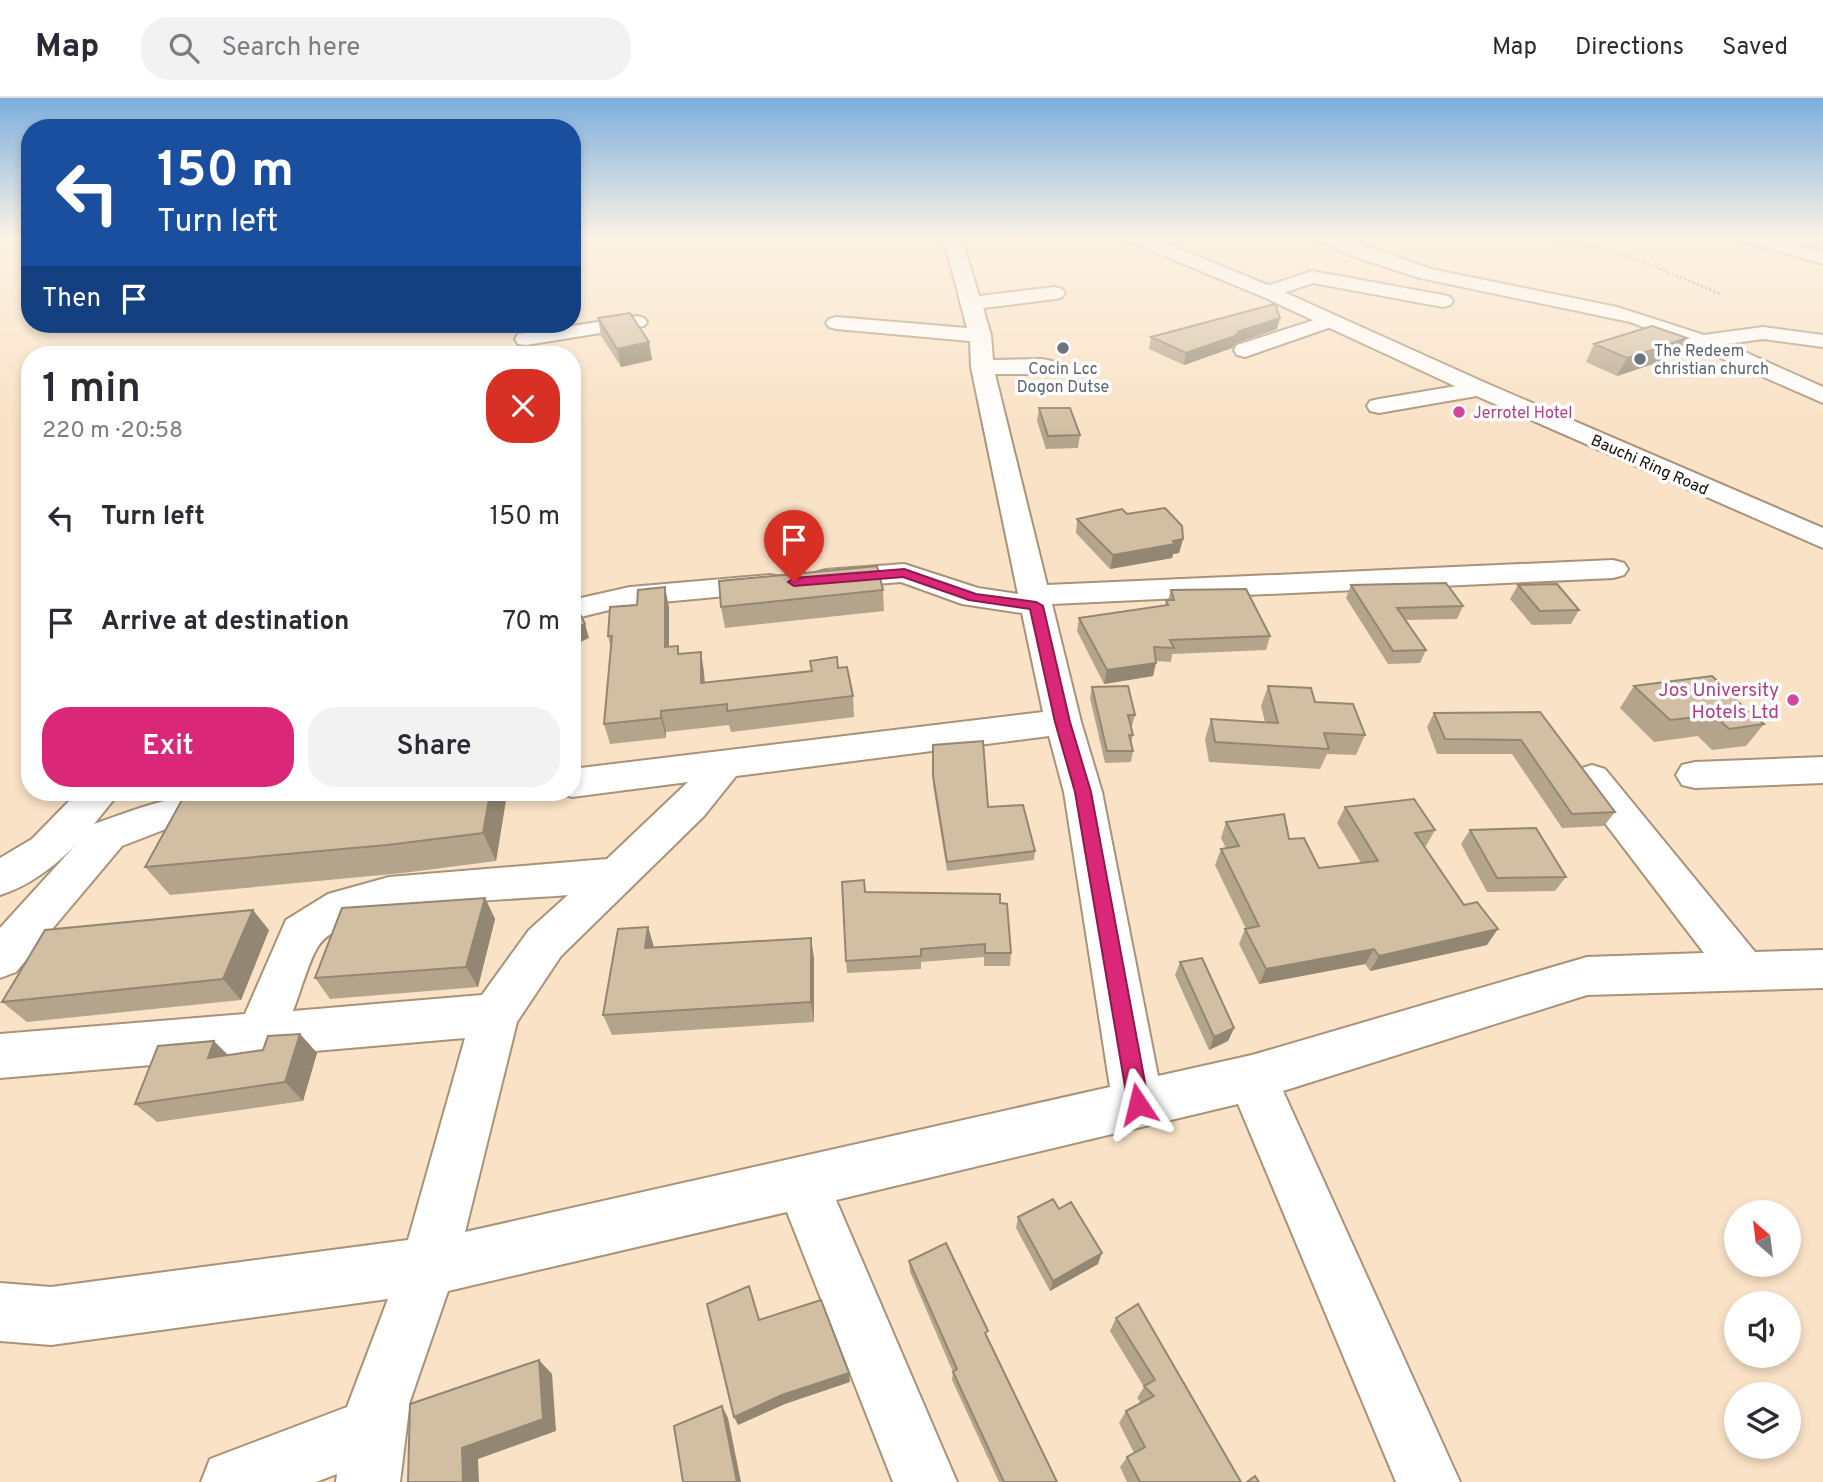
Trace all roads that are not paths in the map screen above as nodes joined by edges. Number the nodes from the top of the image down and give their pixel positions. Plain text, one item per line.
1 (992, 301) edge
2 (1286, 301) edge
3 (1440, 301) edge
4 (1550, 301) edge
5 (972, 303) joint
6 (1459, 304) dead end
7 (1330, 321) junction
8 (638, 322) edge
9 (836, 323) dead end
10 (581, 330) edge
11 (563, 333) edge
12 (522, 339) edge
13 (1823, 341) edge
14 (1698, 342) junction
15 (1245, 350) dead end
16 (981, 351) junction
17 (1058, 369) dead end
18 (1480, 389) junction
19 (1823, 396) edge
20 (1379, 406) dead end
21 (1823, 539) edge
22 (1613, 569) dead end
23 (1035, 600) junction
24 (581, 608) edge
25 (1063, 722) junction
26 (722, 766) junction
27 (1823, 770) edge
28 (1695, 775) dead end
29 (1592, 779) edge
30 (581, 782) edge
31 (92, 801) edge
32 (261, 808) edge
33 (618, 874) junction
34 (0, 879) edge
35 (0, 959) edge
36 (1823, 969) edge
37 (1744, 972) junction
38 (495, 1015) junction
39 (260, 1034) junction
40 (0, 1056) edge
41 (1252, 1078) junction
42 (1138, 1104) junction
43 (802, 1182) junction
44 (429, 1266) junction
45 (0, 1312) edge
46 (372, 1455) edge
47 (233, 1482) edge
48 (925, 1482) edge
49 (1428, 1482) edge

1 - 5 street
2 - 7 street, Bauchi Ring Road
3 - 6 street
4 - 14 street
5 - 16 street
7 - 15 street
7 - 18 street, Bauchi Ring Road
8 - 10 street
9 - 16 street
11 - 12 street
13 - 14 street
14 - 19 street
16 - 17 street
16 - 23 street
18 - 20 street
18 - 21 street, Bauchi Ring Road
22 - 23 street
23 - 24 street
23 - 25 street
25 - 26 street
25 - 42 street
26 - 30 street
26 - 33 street
27 - 28 street
29 - 37 street
31 - 34 street
32 - 35 street
33 - 38 street
33 - 39 street
36 - 37 street
37 - 41 street
38 - 39 street
38 - 44 street
39 - 40 street
41 - 42 street
41 - 49 street
42 - 43 street
43 - 44 street
43 - 48 street
44 - 45 street
44 - 46 street
46 - 47 street

